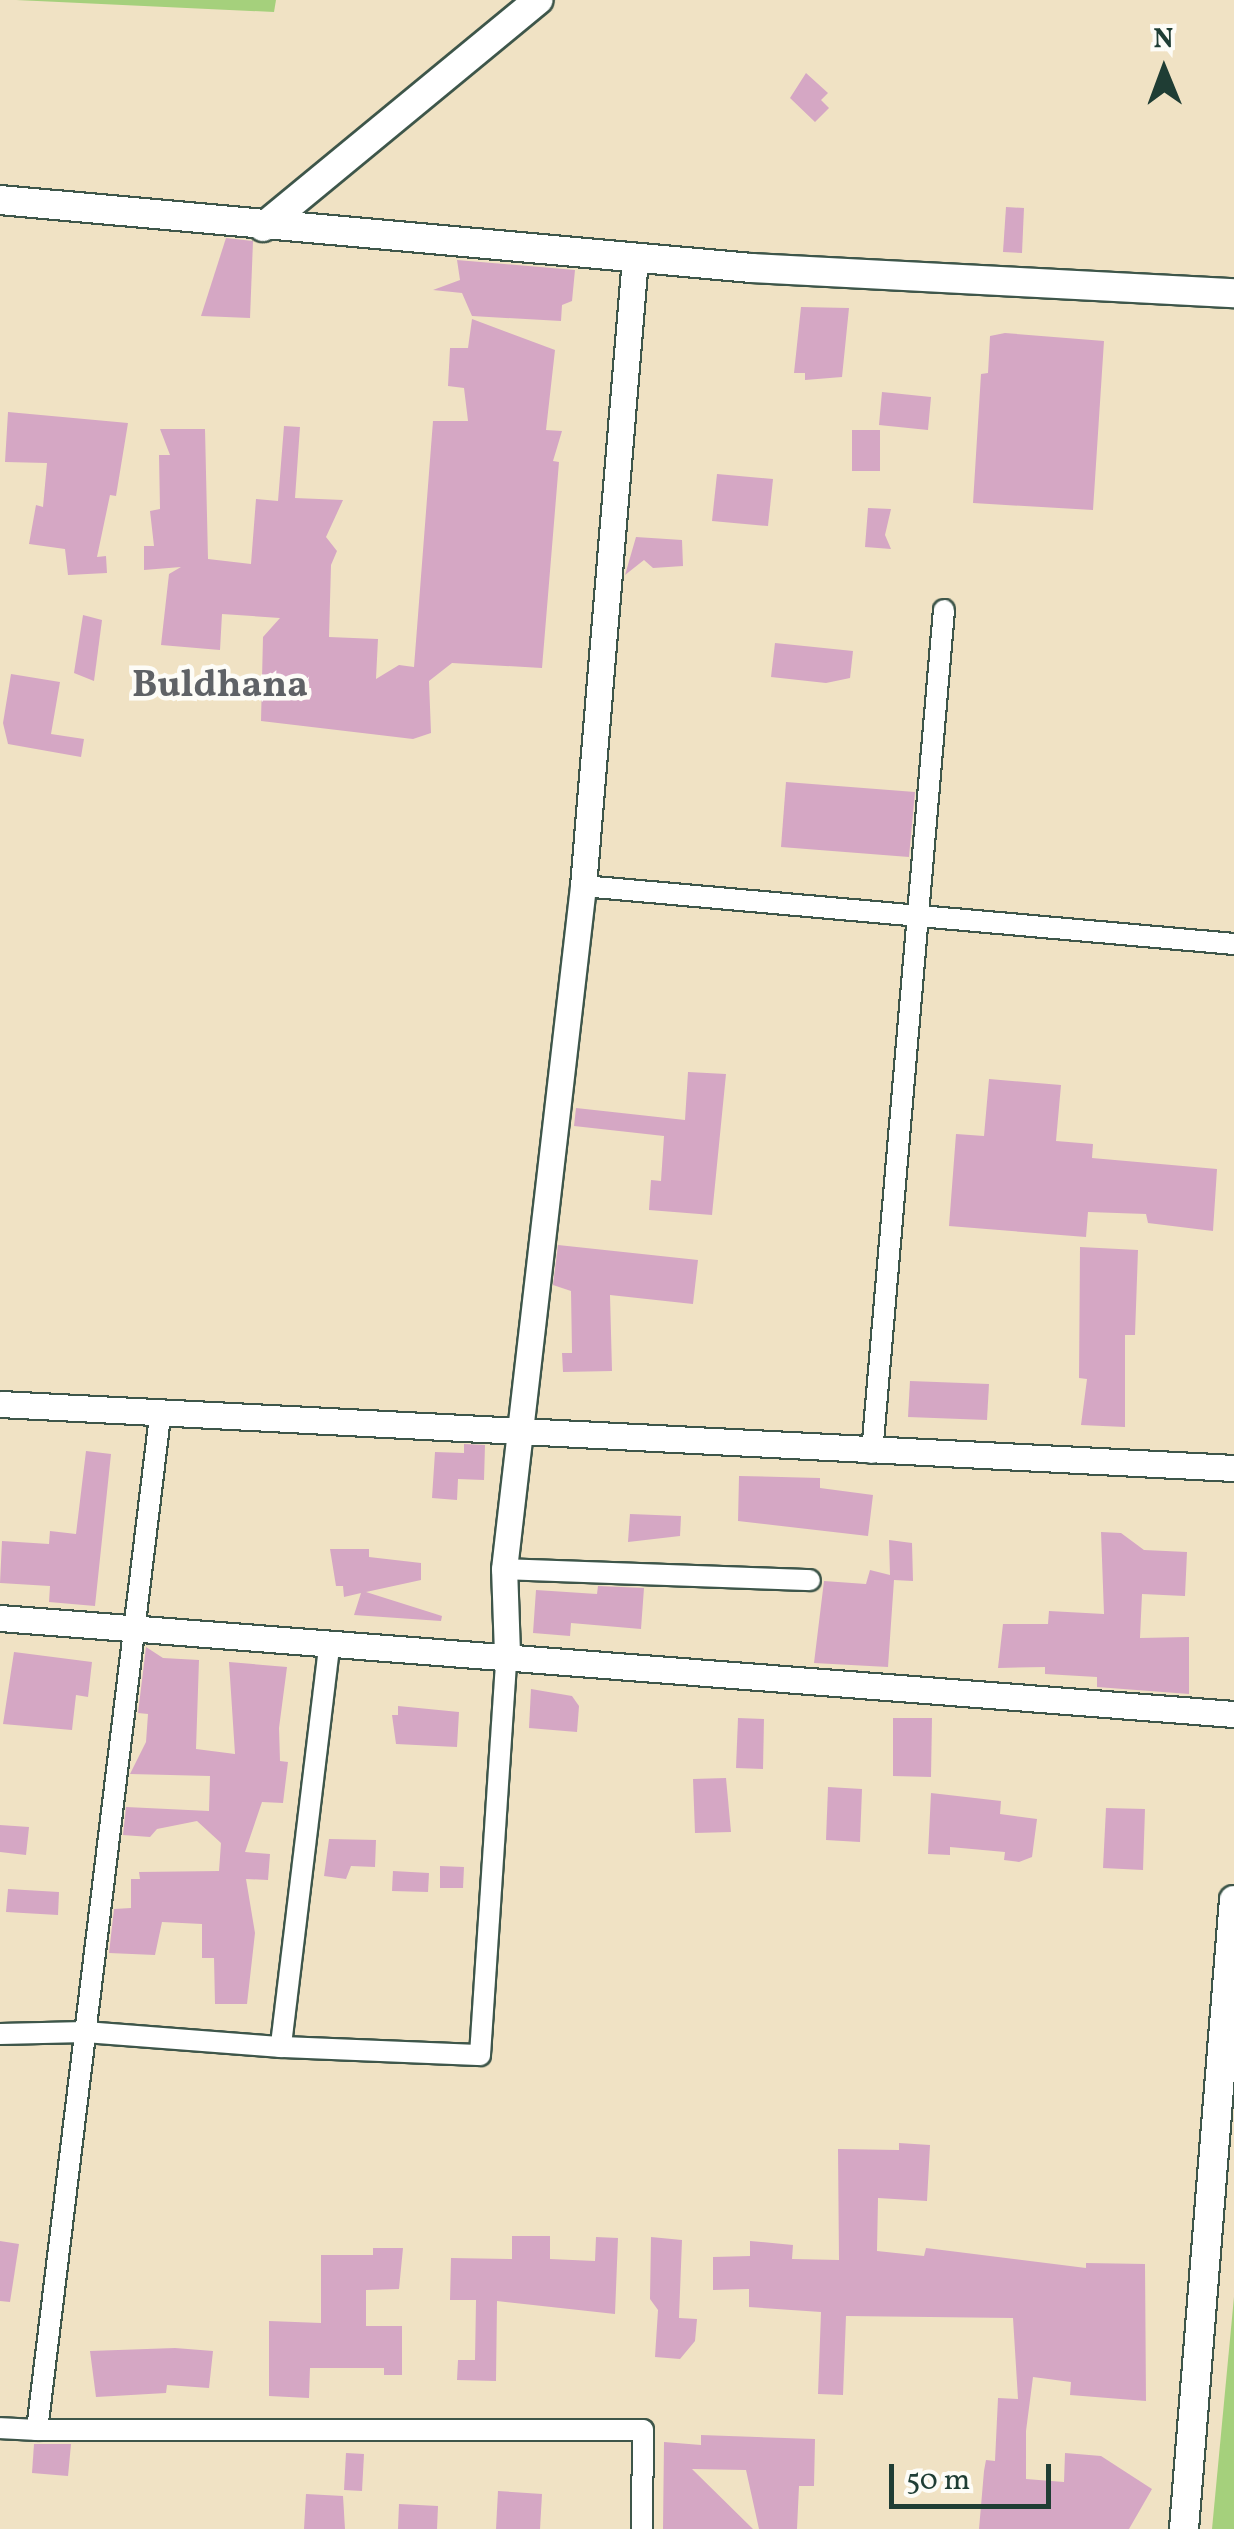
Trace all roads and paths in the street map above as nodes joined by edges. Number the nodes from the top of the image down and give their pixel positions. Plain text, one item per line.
1 (538, 0) edge
2 (1, 203) edge
3 (263, 227) junction
4 (635, 258) junction
5 (1234, 293) edge
6 (944, 610) dead end
7 (582, 886) junction
8 (916, 914) junction
9 (1234, 944) edge
10 (0, 1404) edge
11 (160, 1416) junction
12 (517, 1429) junction
13 (872, 1452) junction
14 (1234, 1468) edge
15 (504, 1569) junction
16 (810, 1580) dead end
17 (0, 1618) edge
18 (132, 1628) junction
19 (328, 1648) junction
20 (507, 1652) junction
21 (1234, 1714) edge
22 (1234, 1900) edge
23 (84, 2032) junction
24 (0, 2034) edge
25 (280, 2047) junction
26 (0, 2428) edge
27 (37, 2430) junction
28 (642, 2529) edge
29 (1184, 2529) edge

1 - 3 main road
2 - 3 main road
3 - 4 main road
4 - 5 main road
4 - 7 street
6 - 8 street
7 - 8 street
7 - 12 street
8 - 9 street
8 - 13 street
10 - 11 street
11 - 12 street
11 - 18 street
12 - 13 street
12 - 15 street
13 - 14 street
15 - 16 street
15 - 20 street
17 - 18 street
18 - 19 street
18 - 23 street
19 - 20 street
19 - 25 street
20 - 21 street
20 - 25 street
22 - 29 main road
23 - 24 street
23 - 25 street
23 - 27 street
26 - 27 street
27 - 28 street

